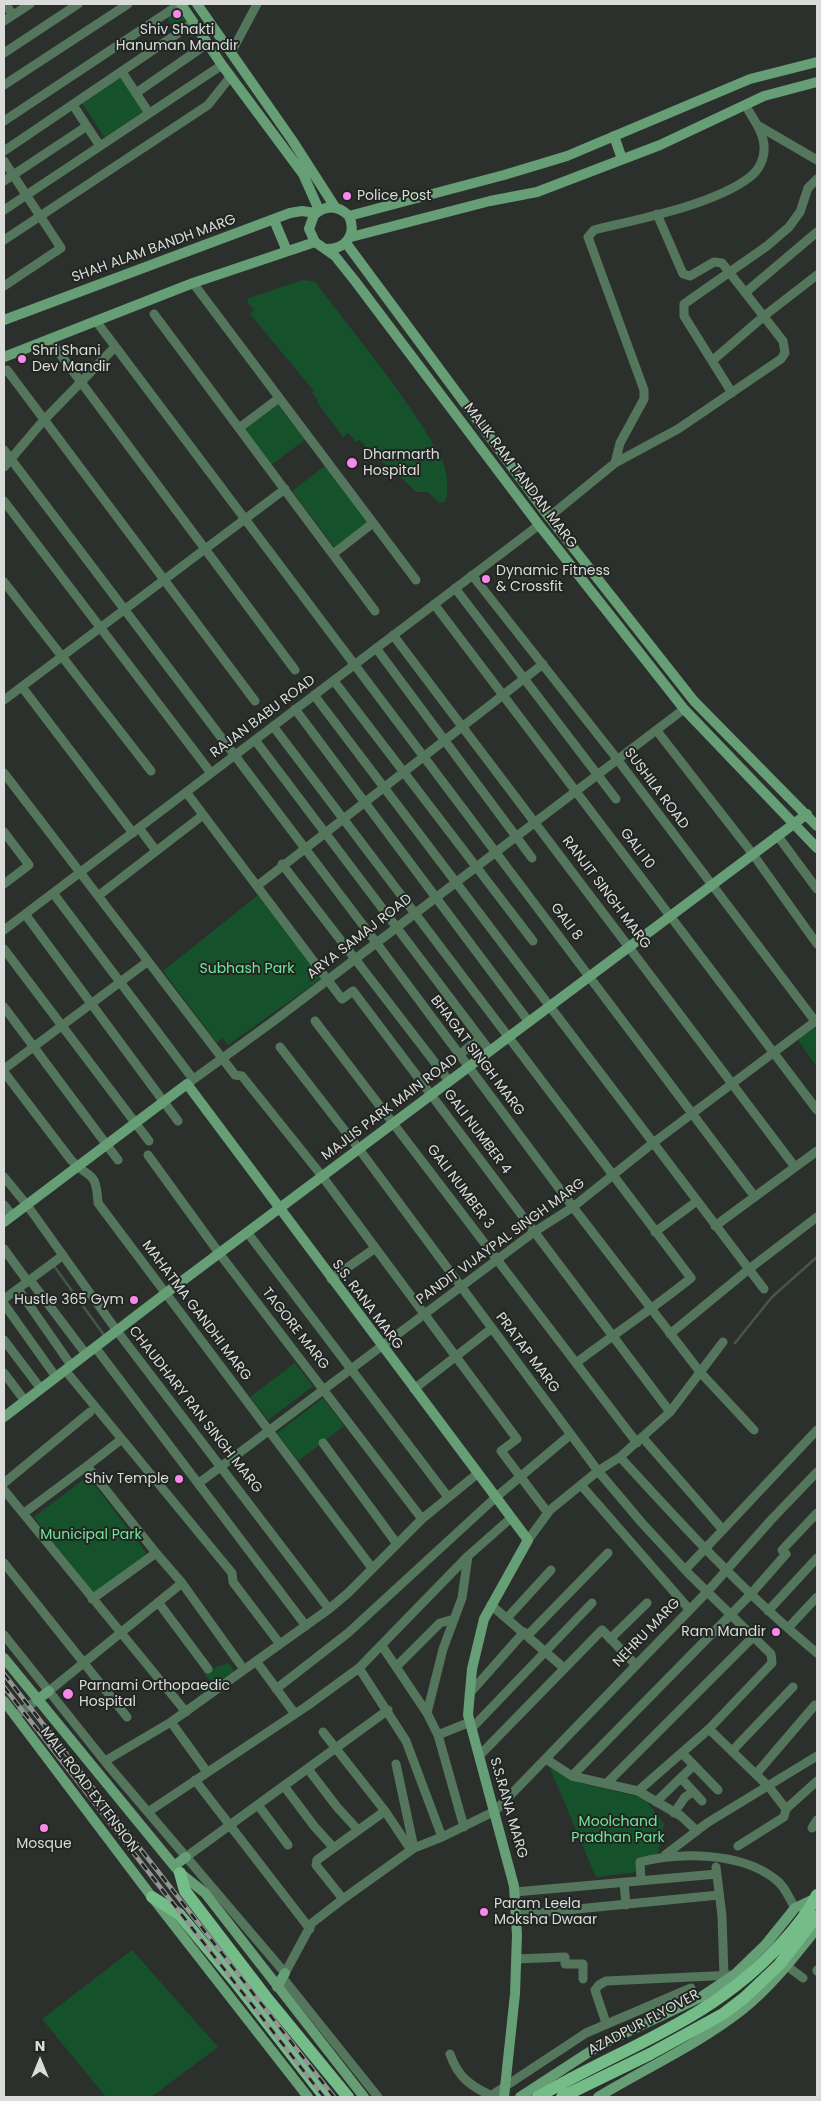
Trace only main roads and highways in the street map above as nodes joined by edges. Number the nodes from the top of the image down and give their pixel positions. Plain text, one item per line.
1 (177, 1870) road end
2 (817, 1896) edge
3 (152, 1897) road end
4 (817, 1916) edge
5 (798, 1934) junction
6 (325, 2097) edge
7 (348, 2097) edge
8 (538, 2097) edge
9 (562, 2097) edge

1 - 7 main road
2 - 5 main road, AZADPUR FLYOVER
3 - 6 main road
4 - 5 main road, AZADPUR FLYOVER
5 - 8 main road, AZADPUR FLYOVER
5 - 9 main road, AZADPUR FLYOVER

